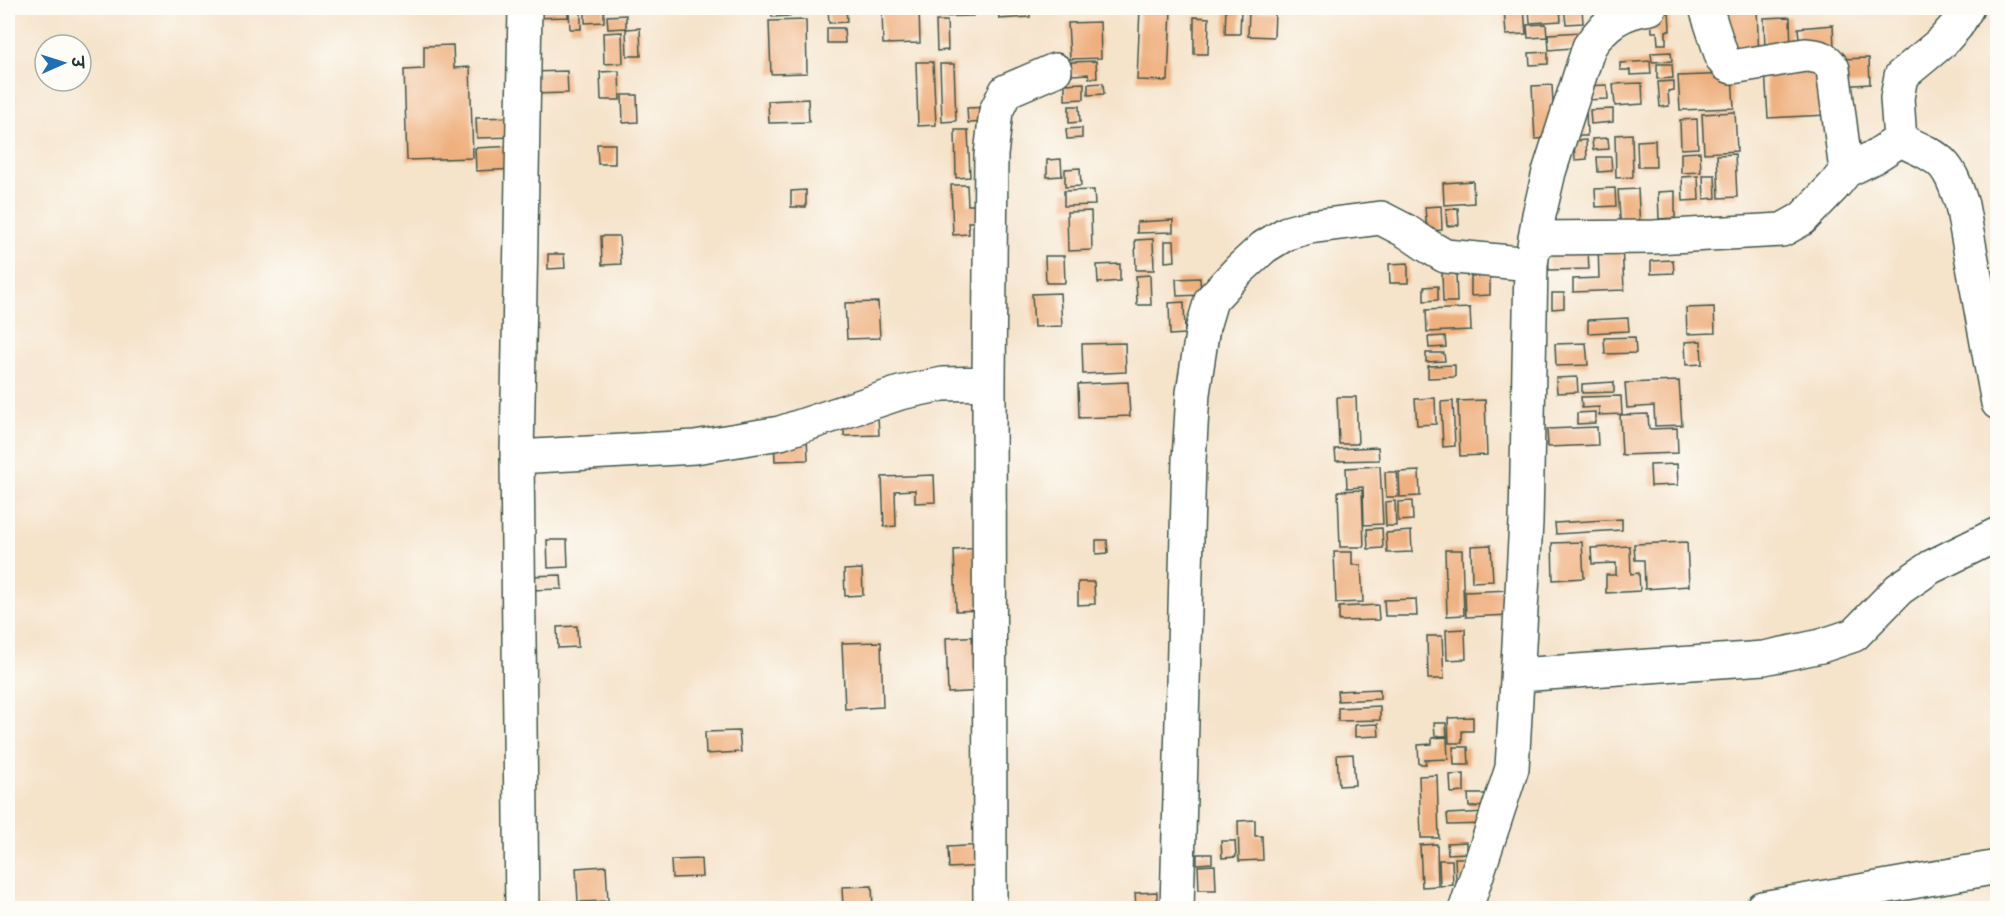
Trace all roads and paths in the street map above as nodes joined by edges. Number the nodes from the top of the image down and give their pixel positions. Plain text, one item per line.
1 (525, 8) edge
2 (1650, 8) edge
3 (1706, 8) edge
4 (1967, 8) edge
5 (1055, 70) dead end
6 (1900, 140) junction
7 (1846, 171) junction
8 (1533, 251) junction
9 (989, 383) junction
10 (1998, 403) edge
11 (517, 457) junction
12 (1998, 534) edge
13 (1518, 675) junction
14 (1998, 867) edge
15 (522, 909) edge
16 (990, 909) edge
17 (1177, 909) edge
18 (1466, 909) edge
19 (1762, 909) edge

1 - 11 street
2 - 8 street
3 - 7 street
4 - 6 street
5 - 9 street
6 - 7 street
6 - 10 street
7 - 8 street
8 - 13 street
8 - 17 street
9 - 11 street
9 - 16 street
11 - 15 street
12 - 13 street
13 - 18 street
14 - 19 street

